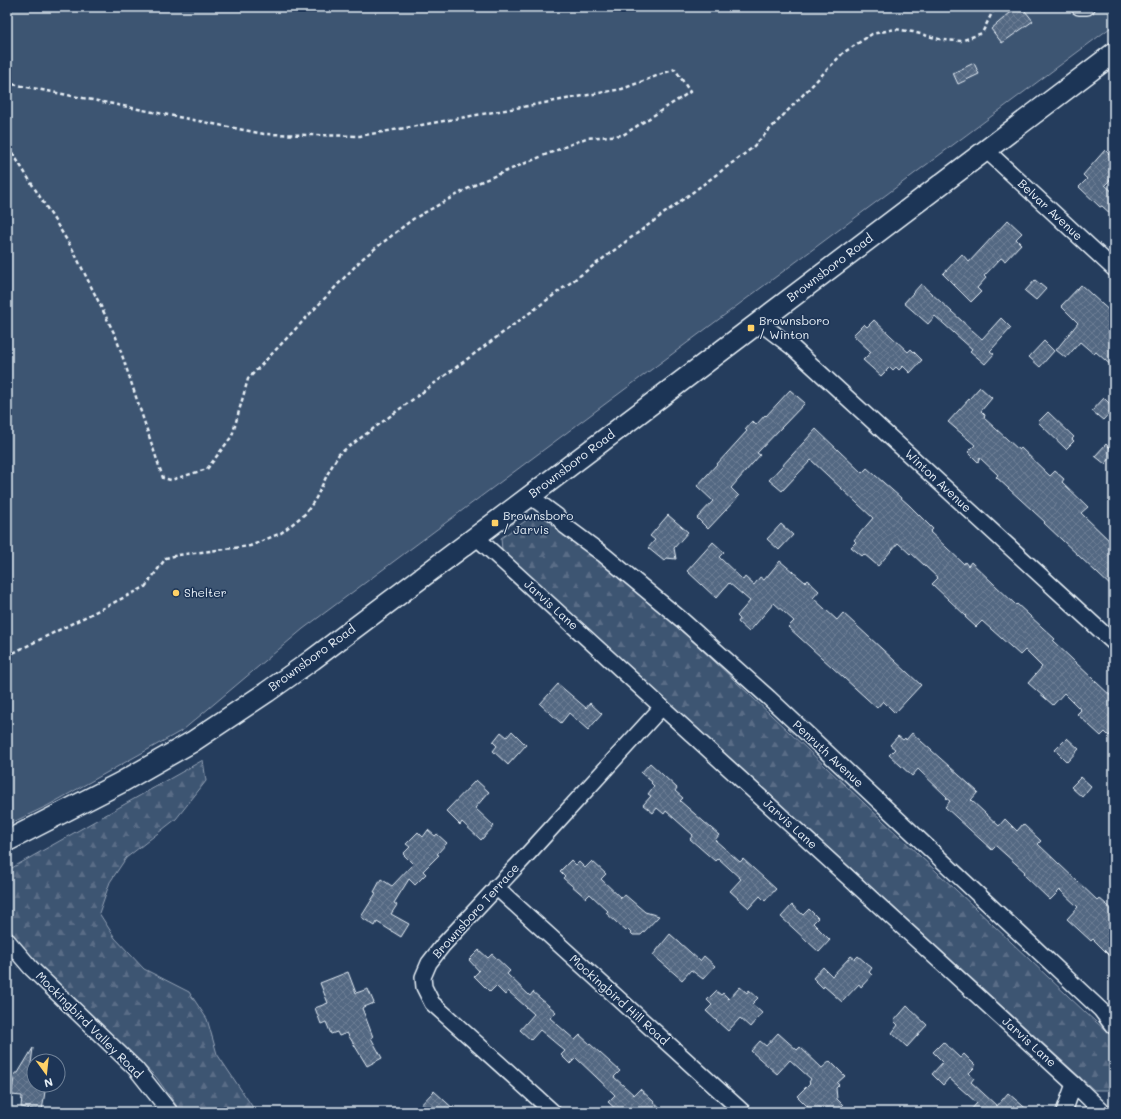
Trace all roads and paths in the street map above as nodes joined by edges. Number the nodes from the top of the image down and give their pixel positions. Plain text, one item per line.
1 (995, 7) edge
2 (1079, 7) edge
3 (1087, 7) edge
4 (1114, 53) edge
5 (7, 81) edge
6 (7, 144) edge
7 (986, 150) junction
8 (1114, 269) edge
9 (759, 322) junction
10 (530, 496) junction
11 (476, 536) junction
12 (1114, 643) edge
13 (7, 656) edge
14 (662, 707) junction
15 (7, 841) edge
16 (496, 887) junction
17 (7, 940) edge
18 (1113, 1026) dead end
19 (1074, 1084) junction
20 (170, 1112) edge
21 (553, 1112) edge
22 (743, 1112) edge
23 (1064, 1112) edge
24 (1103, 1112) edge

1 - 13 path
2 - 3 street
4 - 7 main road, Brownsboro Road
5 - 6 path
7 - 8 street, Belvar Avenue
7 - 9 main road, Brownsboro Road
9 - 10 main road, Brownsboro Road
9 - 12 street, Winton Avenue
10 - 11 main road, Brownsboro Road
10 - 18 street, Penruth Avenue
11 - 14 street, Jarvis Lane
11 - 15 main road, Brownsboro Road
14 - 16 street, Brownsboro Terrace
14 - 19 street, Jarvis Lane
16 - 21 street, Brownsboro Terrace
16 - 22 street, Mockingbird Hill Road
17 - 20 street, Mockingbird Valley Road
19 - 23 street
19 - 24 street, Jarvis Lane

